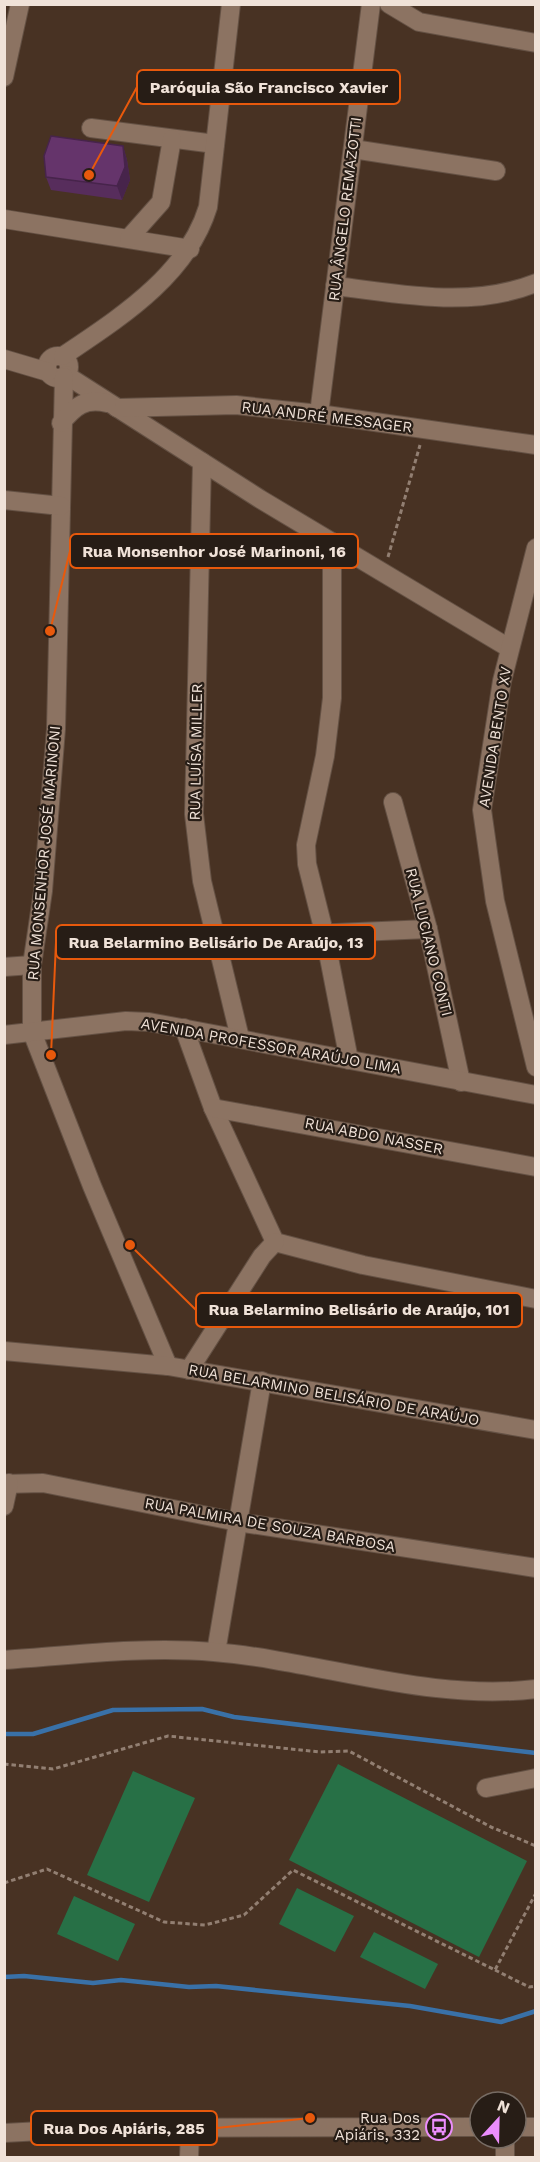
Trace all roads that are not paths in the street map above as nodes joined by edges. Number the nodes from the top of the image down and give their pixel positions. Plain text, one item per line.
1 (20, 4) edge
2 (231, 4) edge
3 (371, 4) edge
4 (389, 4) edge
5 (536, 43) edge
6 (4, 77) edge
7 (91, 128) dead end
8 (172, 139) junction
9 (215, 144) junction
10 (353, 149) junction
11 (496, 171) dead end
12 (4, 219) edge
13 (129, 238) junction
14 (190, 249) junction
15 (536, 283) edge
16 (335, 286) junction
17 (7, 359) edge
18 (60, 369) junction
19 (109, 403) junction
20 (319, 414) junction
21 (61, 423) junction
22 (536, 445) edge
23 (202, 462) junction
24 (4, 500) edge
25 (62, 506) junction
26 (332, 542) junction
27 (536, 548) edge
28 (509, 648) junction
29 (393, 802) dead end
30 (428, 929) junction
31 (324, 932) junction
32 (216, 938) junction
33 (32, 965) junction
34 (4, 967) edge
35 (184, 1028) junction
36 (32, 1032) junction
37 (4, 1035) edge
38 (240, 1038) junction
39 (349, 1060) junction
40 (536, 1067) edge
41 (461, 1082) junction
42 (536, 1095) edge
43 (213, 1108) junction
44 (536, 1167) edge
45 (275, 1242) junction
46 (536, 1299) edge
47 (4, 1351) edge
48 (168, 1366) junction
49 (189, 1370) junction
50 (262, 1381) junction
51 (536, 1430) edge
52 (7, 1484) edge
53 (4, 1506) edge
54 (238, 1522) junction
55 (536, 1568) edge
56 (216, 1652) junction
57 (4, 1660) edge
58 (536, 1689) edge
59 (536, 1778) edge
60 (486, 1788) dead end
61 (468, 2127) edge
62 (189, 2129) junction
63 (4, 2133) edge
64 (189, 2157) edge

1 - 6 street
2 - 9 street
3 - 10 street, RUA ÂNGELO REMAZOTTI
4 - 5 street
7 - 8 street
8 - 9 street
8 - 13 street
9 - 14 street
10 - 11 street
10 - 16 street, RUA ÂNGELO REMAZOTTI
12 - 13 street
13 - 14 street
14 - 18 street
15 - 16 street
16 - 20 street, RUA ÂNGELO REMAZOTTI
17 - 18 street
18 - 19 street
18 - 21 street, RUA MONSENHOR JOSÉ MARINONI
19 - 20 street, RUA ANDRÉ MESSAGER
19 - 21 street, RUA ANDRÉ MESSAGER
19 - 23 street
20 - 22 street, RUA ANDRÉ MESSAGER
21 - 25 street, RUA MONSENHOR JOSÉ MARINONI
23 - 26 street
23 - 32 street, RUA LUÍSA MILLER
24 - 25 street
25 - 33 street, RUA MONSENHOR JOSÉ MARINONI
26 - 28 street
26 - 31 street
27 - 28 street, AVENIDA BENTO XV
28 - 40 street, AVENIDA BENTO XV
29 - 30 street, RUA LUCIANO CONTI
30 - 31 street
30 - 41 street, RUA LUCIANO CONTI
31 - 32 street
31 - 39 street
32 - 38 street, RUA LUÍSA MILLER
33 - 34 street
33 - 36 street, RUA MONSENHOR JOSÉ MARINONI
35 - 36 street, AVENIDA PROFESSOR ARAÚJO LIMA
35 - 38 street, AVENIDA PROFESSOR ARAÚJO LIMA
35 - 43 street
36 - 37 street, AVENIDA PROFESSOR ARAÚJO LIMA
36 - 48 street, RUA BELARMINO BELISÁRIO DE ARAÚJO
38 - 39 street, AVENIDA PROFESSOR ARAÚJO LIMA
39 - 41 street, AVENIDA PROFESSOR ARAÚJO LIMA
41 - 42 street, AVENIDA PROFESSOR ARAÚJO LIMA
43 - 44 street, RUA ABDO NASSER
43 - 45 street
45 - 46 street
45 - 49 street
47 - 48 street
48 - 49 street, RUA BELARMINO BELISÁRIO DE ARAÚJO
49 - 50 street, RUA BELARMINO BELISÁRIO DE ARAÚJO
50 - 51 street, RUA BELARMINO BELISÁRIO DE ARAÚJO
50 - 54 street
52 - 53 street
52 - 54 street, RUA PALMIRA DE SOUZA BARBOSA
54 - 55 street, RUA PALMIRA DE SOUZA BARBOSA
54 - 56 street
56 - 57 street
56 - 58 street
59 - 60 street
61 - 62 street
62 - 63 street
62 - 64 street

